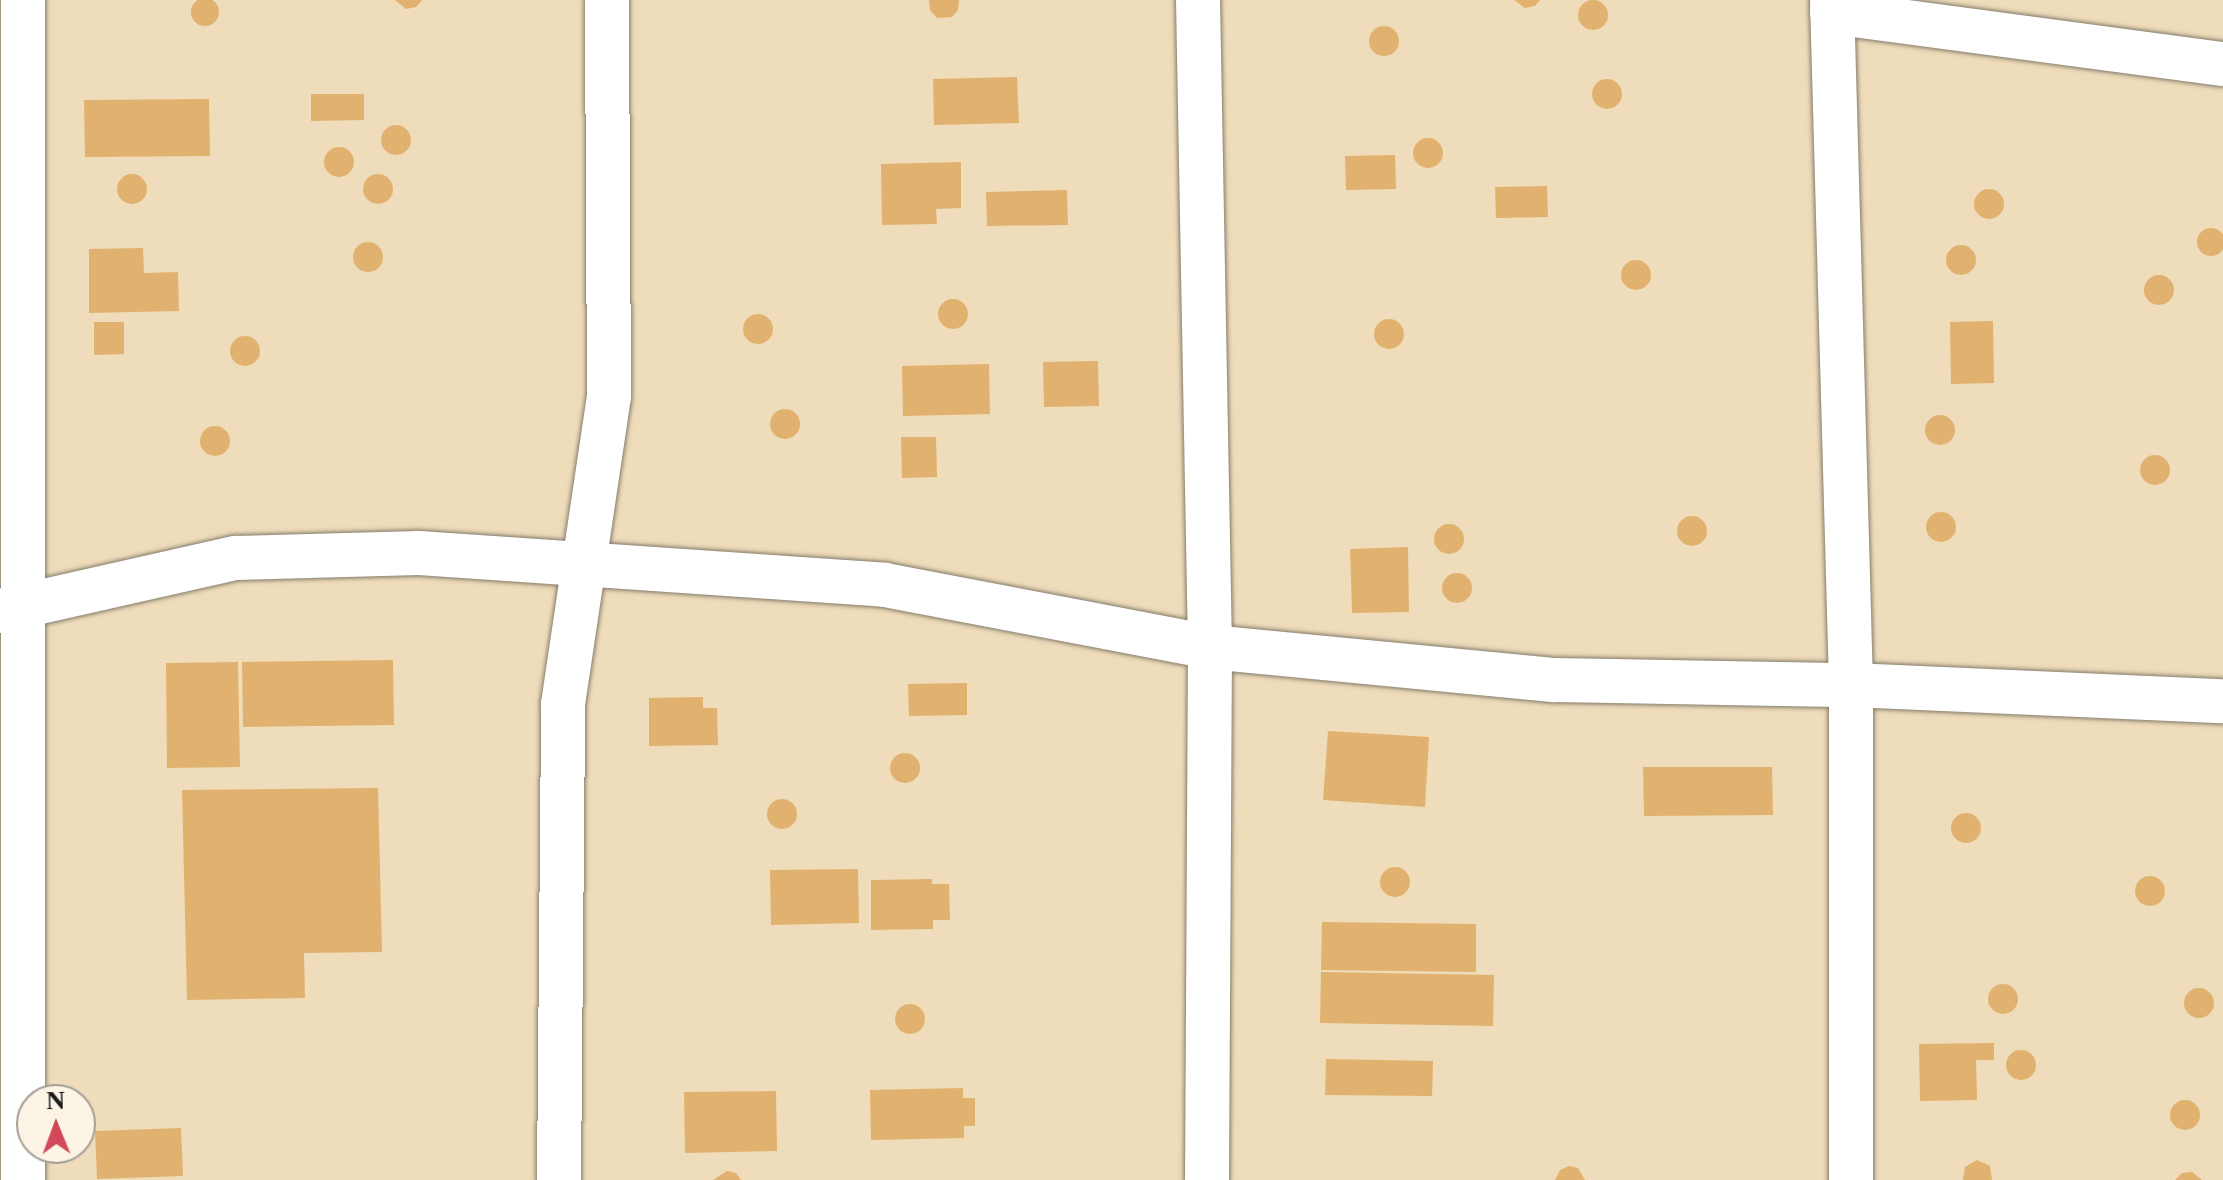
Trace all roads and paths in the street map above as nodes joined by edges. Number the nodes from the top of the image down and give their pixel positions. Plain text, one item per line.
1 (23, 0) edge
2 (607, 0) edge
3 (1198, 0) edge
4 (1832, 6) edge
5 (2223, 64) edge
6 (586, 564) junction
7 (12, 608) edge
8 (1210, 647) junction
9 (1851, 685) junction
10 (2223, 701) edge
11 (23, 1180) edge
12 (559, 1180) edge
13 (1207, 1180) edge
14 (1851, 1180) edge

1 - 7 street
2 - 6 street
3 - 8 street
4 - 5 street
4 - 9 street
6 - 7 street
6 - 8 street
6 - 12 street
7 - 11 street
8 - 9 street
8 - 13 street
9 - 10 street
9 - 14 street

